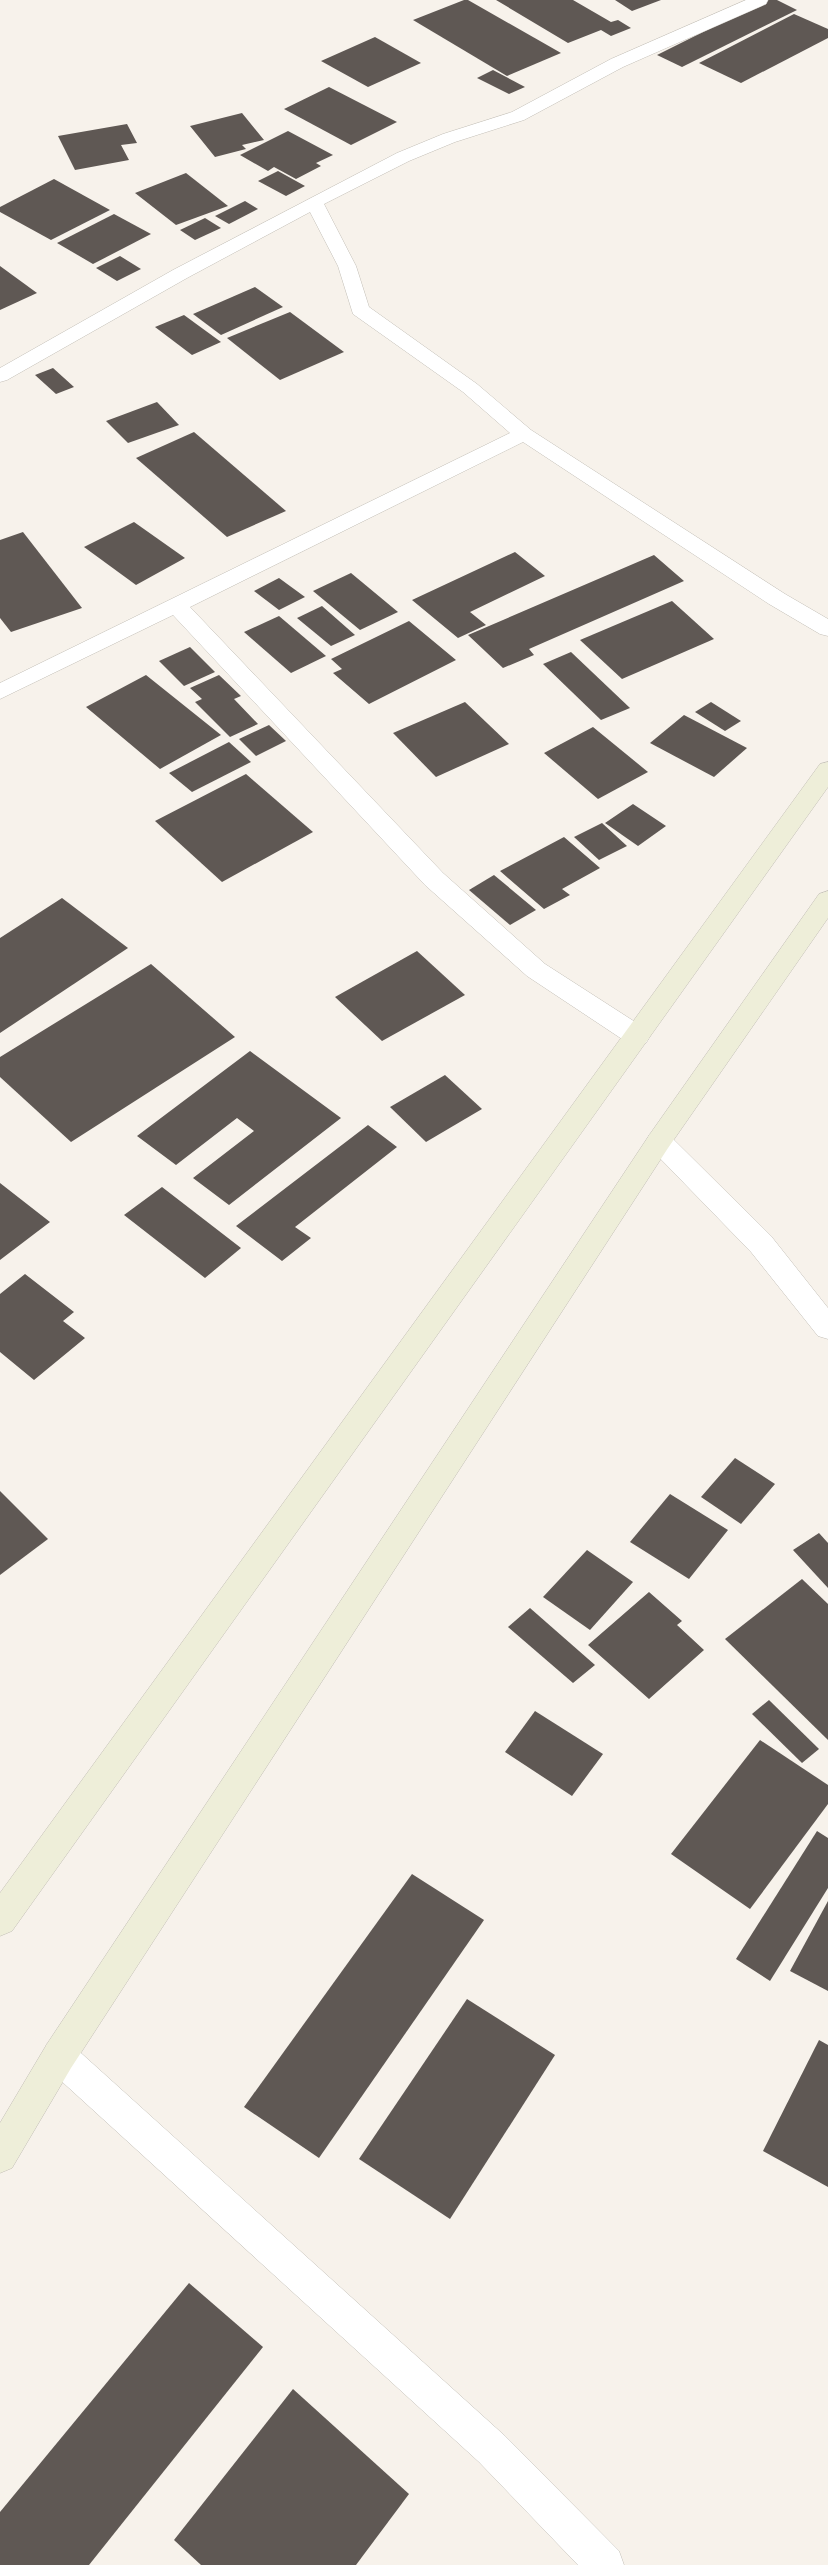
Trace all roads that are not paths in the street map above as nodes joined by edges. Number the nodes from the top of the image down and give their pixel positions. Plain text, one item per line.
1 (760, 0) edge
2 (314, 202) junction
3 (0, 376) edge
4 (524, 434) junction
5 (176, 604) junction
6 (828, 629) edge
7 (0, 692) edge
8 (828, 770) edge
9 (828, 900) edge
10 (637, 1036) junction
11 (659, 1141) junction
12 (828, 1328) edge
13 (1, 1917) edge
14 (59, 2056) junction
15 (0, 2156) edge
16 (605, 2565) edge

1 - 2 street
2 - 3 street
2 - 4 street
4 - 5 street
4 - 6 street
5 - 7 street
5 - 10 street
8 - 10 main road
9 - 11 main road
10 - 13 main road
11 - 12 street
11 - 14 main road
14 - 15 main road
14 - 16 street

